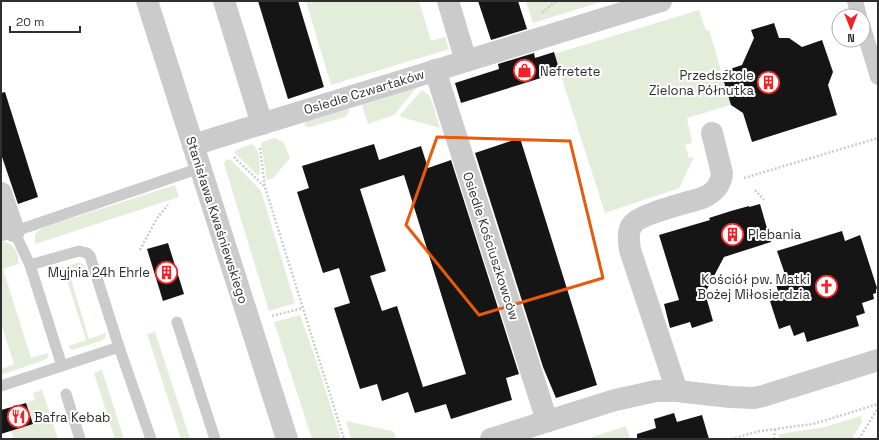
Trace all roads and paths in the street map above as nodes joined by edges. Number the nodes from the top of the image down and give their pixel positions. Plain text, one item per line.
1 (148, 1) edge
2 (224, 1) edge
3 (448, 1) edge
4 (661, 1) edge
5 (869, 48) edge
6 (466, 61) junction
7 (436, 70) junction
8 (878, 77) edge
9 (712, 133) dead end
10 (261, 134) junction
11 (878, 138) edge
12 (193, 145) junction
13 (232, 155) dead end
14 (200, 168) junction
15 (756, 175) dead end
16 (265, 186) junction
17 (755, 190) dead end
18 (1, 193) edge
19 (764, 200) dead end
20 (168, 205) dead end
21 (8, 234) edge
22 (140, 250) dead end
23 (30, 265) junction
24 (303, 308) junction
25 (268, 318) dead end
26 (177, 322) dead end
27 (120, 347) junction
28 (878, 360) edge
29 (62, 366) junction
30 (1, 386) edge
31 (677, 391) junction
32 (66, 394) dead end
33 (878, 404) edge
34 (878, 408) edge
35 (547, 421) junction
36 (775, 429) junction
37 (80, 439) edge
38 (151, 439) edge
39 (215, 439) edge
40 (287, 439) edge
41 (344, 439) edge
42 (491, 439) edge
43 (731, 439) edge
44 (774, 439) edge
45 (858, 439) edge

1 - 12 street, Stanisława Kwaśniewskiego
2 - 10 street
3 - 6 street
4 - 6 street, Osiedle Czwartaków
5 - 8 street
6 - 7 street, Osiedle Czwartaków
7 - 10 street, Osiedle Czwartaków
7 - 35 street, Osiedle Kościuszkowców
9 - 31 street
10 - 12 street, Osiedle Czwartaków
10 - 16 path
11 - 15 path
12 - 14 street, Stanisława Kwaśniewskiego
13 - 16 path
14 - 21 lane
14 - 40 street, Stanisława Kwaśniewskiego
16 - 24 path
17 - 19 path
18 - 21 street
20 - 22 path
21 - 23 lane
23 - 27 lane
23 - 29 lane
24 - 25 path
24 - 41 path
26 - 39 lane
27 - 29 lane
27 - 38 lane
28 - 31 street
29 - 30 lane
31 - 35 street
32 - 37 lane
33 - 36 path
34 - 45 path
35 - 42 street
36 - 43 path
36 - 44 path

